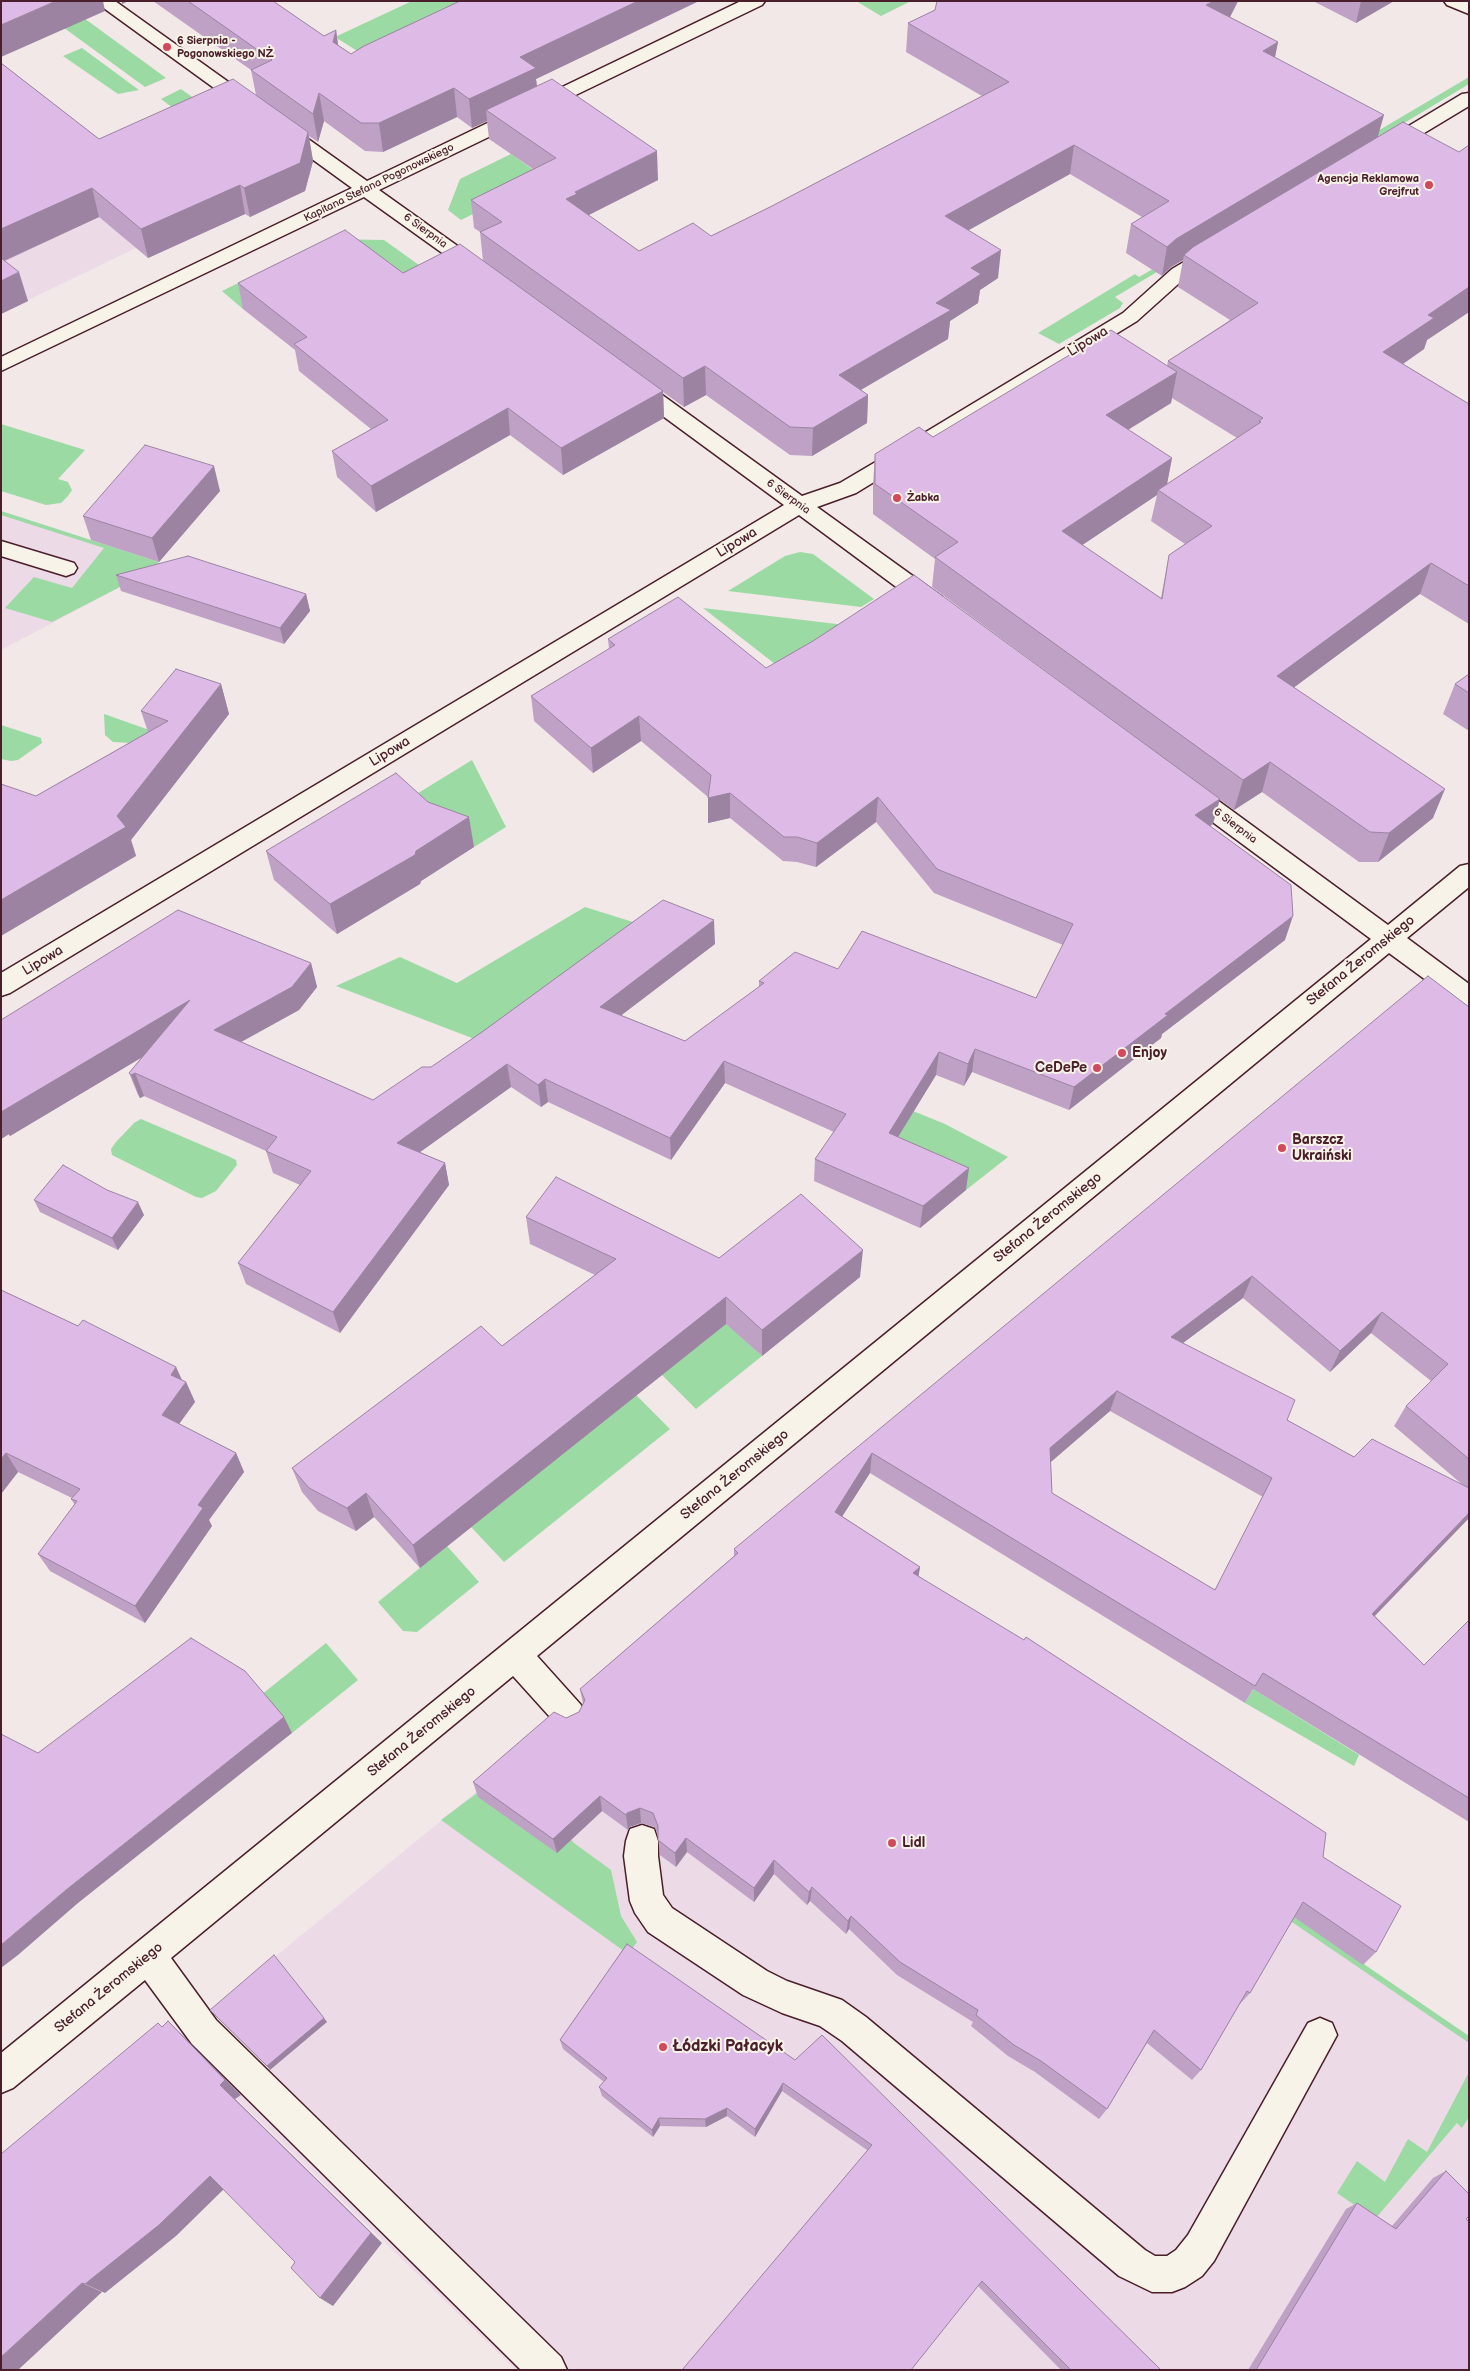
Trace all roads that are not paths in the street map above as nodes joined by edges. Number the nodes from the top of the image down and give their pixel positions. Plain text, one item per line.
1 (103, 1) edge
2 (756, 1) edge
3 (1453, 1) edge
4 (1469, 9) edge
5 (1469, 98) edge
6 (1368, 158) edge
7 (368, 189) junction
8 (1228, 244) edge
9 (495, 282) edge
10 (1, 365) edge
11 (614, 370) edge
12 (800, 506) junction
13 (1, 548) edge
14 (66, 568) dead end
15 (948, 612) edge
16 (1165, 774) edge
17 (1469, 873) edge
18 (1387, 940) junction
19 (1, 986) edge
20 (1469, 998) edge
21 (515, 1655) junction
22 (570, 1716) edge
23 (642, 1841) edge
24 (148, 1956) junction
25 (1320, 2035) dead end
26 (1, 2076) edge
27 (548, 2370) edge

1 - 7 street, 6 Sierpnia
2 - 7 street, Kapitana Stefana Pogonowskiego
3 - 4 street
5 - 6 street
7 - 9 street, 6 Sierpnia
7 - 10 street, Kapitana Stefana Pogonowskiego
8 - 12 street, Lipowa
11 - 12 street, 6 Sierpnia
12 - 15 street, 6 Sierpnia
12 - 19 street, Lipowa
13 - 14 street
16 - 18 street, 6 Sierpnia
17 - 18 street, Stefana Żeromskiego
18 - 20 street, 6 Sierpnia
18 - 21 street, Stefana Żeromskiego
21 - 22 street
21 - 24 street, Stefana Żeromskiego
23 - 25 street
24 - 26 street, Stefana Żeromskiego
24 - 27 street

